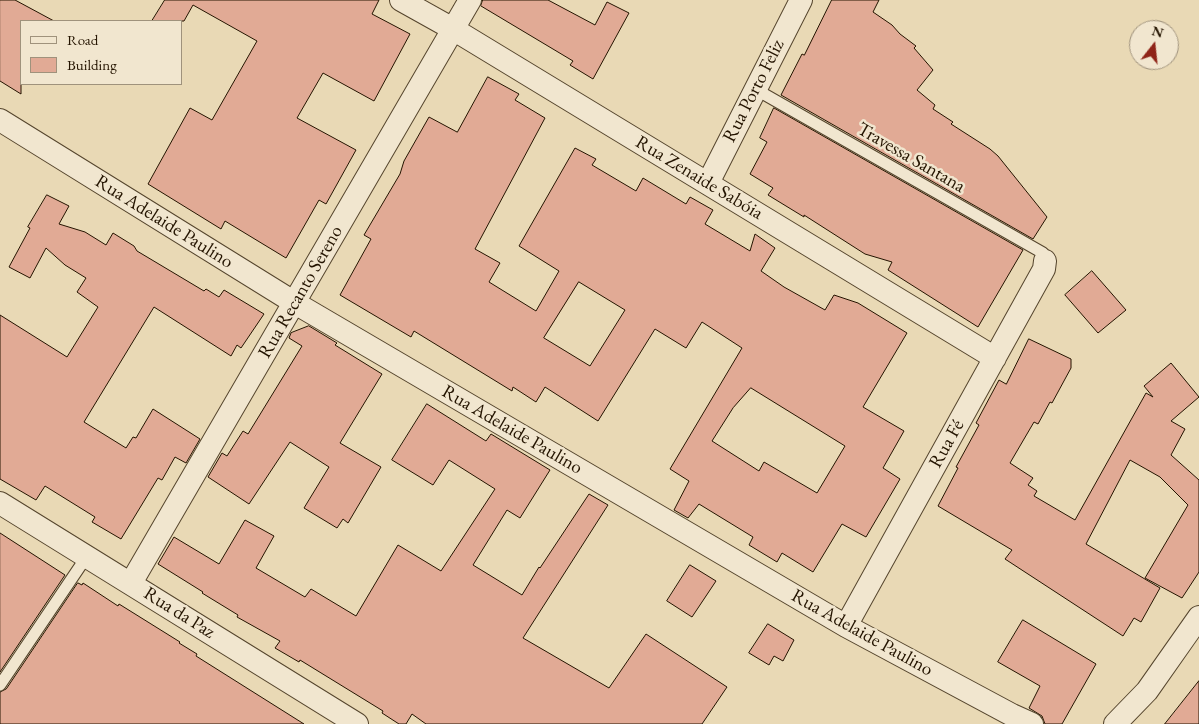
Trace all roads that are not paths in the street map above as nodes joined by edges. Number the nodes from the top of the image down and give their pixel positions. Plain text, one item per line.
1 (401, 0) edge
2 (470, 0) edge
3 (801, 0) edge
4 (453, 29) junction
5 (755, 89) junction
6 (0, 120) edge
7 (708, 183) junction
8 (1045, 261) joint
9 (295, 303) junction
10 (995, 358) junction
11 (0, 503) edge
12 (87, 556) junction
13 (131, 583) junction
14 (1199, 617) edge
15 (846, 626) junction
16 (0, 685) edge
17 (357, 724) edge
18 (1032, 724) edge
19 (1115, 724) edge

1 - 4 street, Rua Zenaide Sabóia
2 - 4 street, Rua Recanto Sereno
3 - 5 street, Rua Porto Feliz
4 - 7 street, Rua Zenaide Sabóia
4 - 9 street, Rua Recanto Sereno
5 - 7 street, Rua Porto Feliz
5 - 8 lane, Travessa Santana
6 - 9 street, Rua Adelaide Paulino
7 - 10 street, Rua Zenaide Sabóia
8 - 10 street, Rua Fé
9 - 13 street, Rua Recanto Sereno
9 - 15 street, Rua Adelaide Paulino
10 - 15 street, Rua Fé
11 - 12 street, Rua da Paz
12 - 13 street, Rua da Paz
12 - 16 lane
13 - 17 street, Rua da Paz
14 - 19 street
15 - 18 street, Rua Adelaide Paulino

